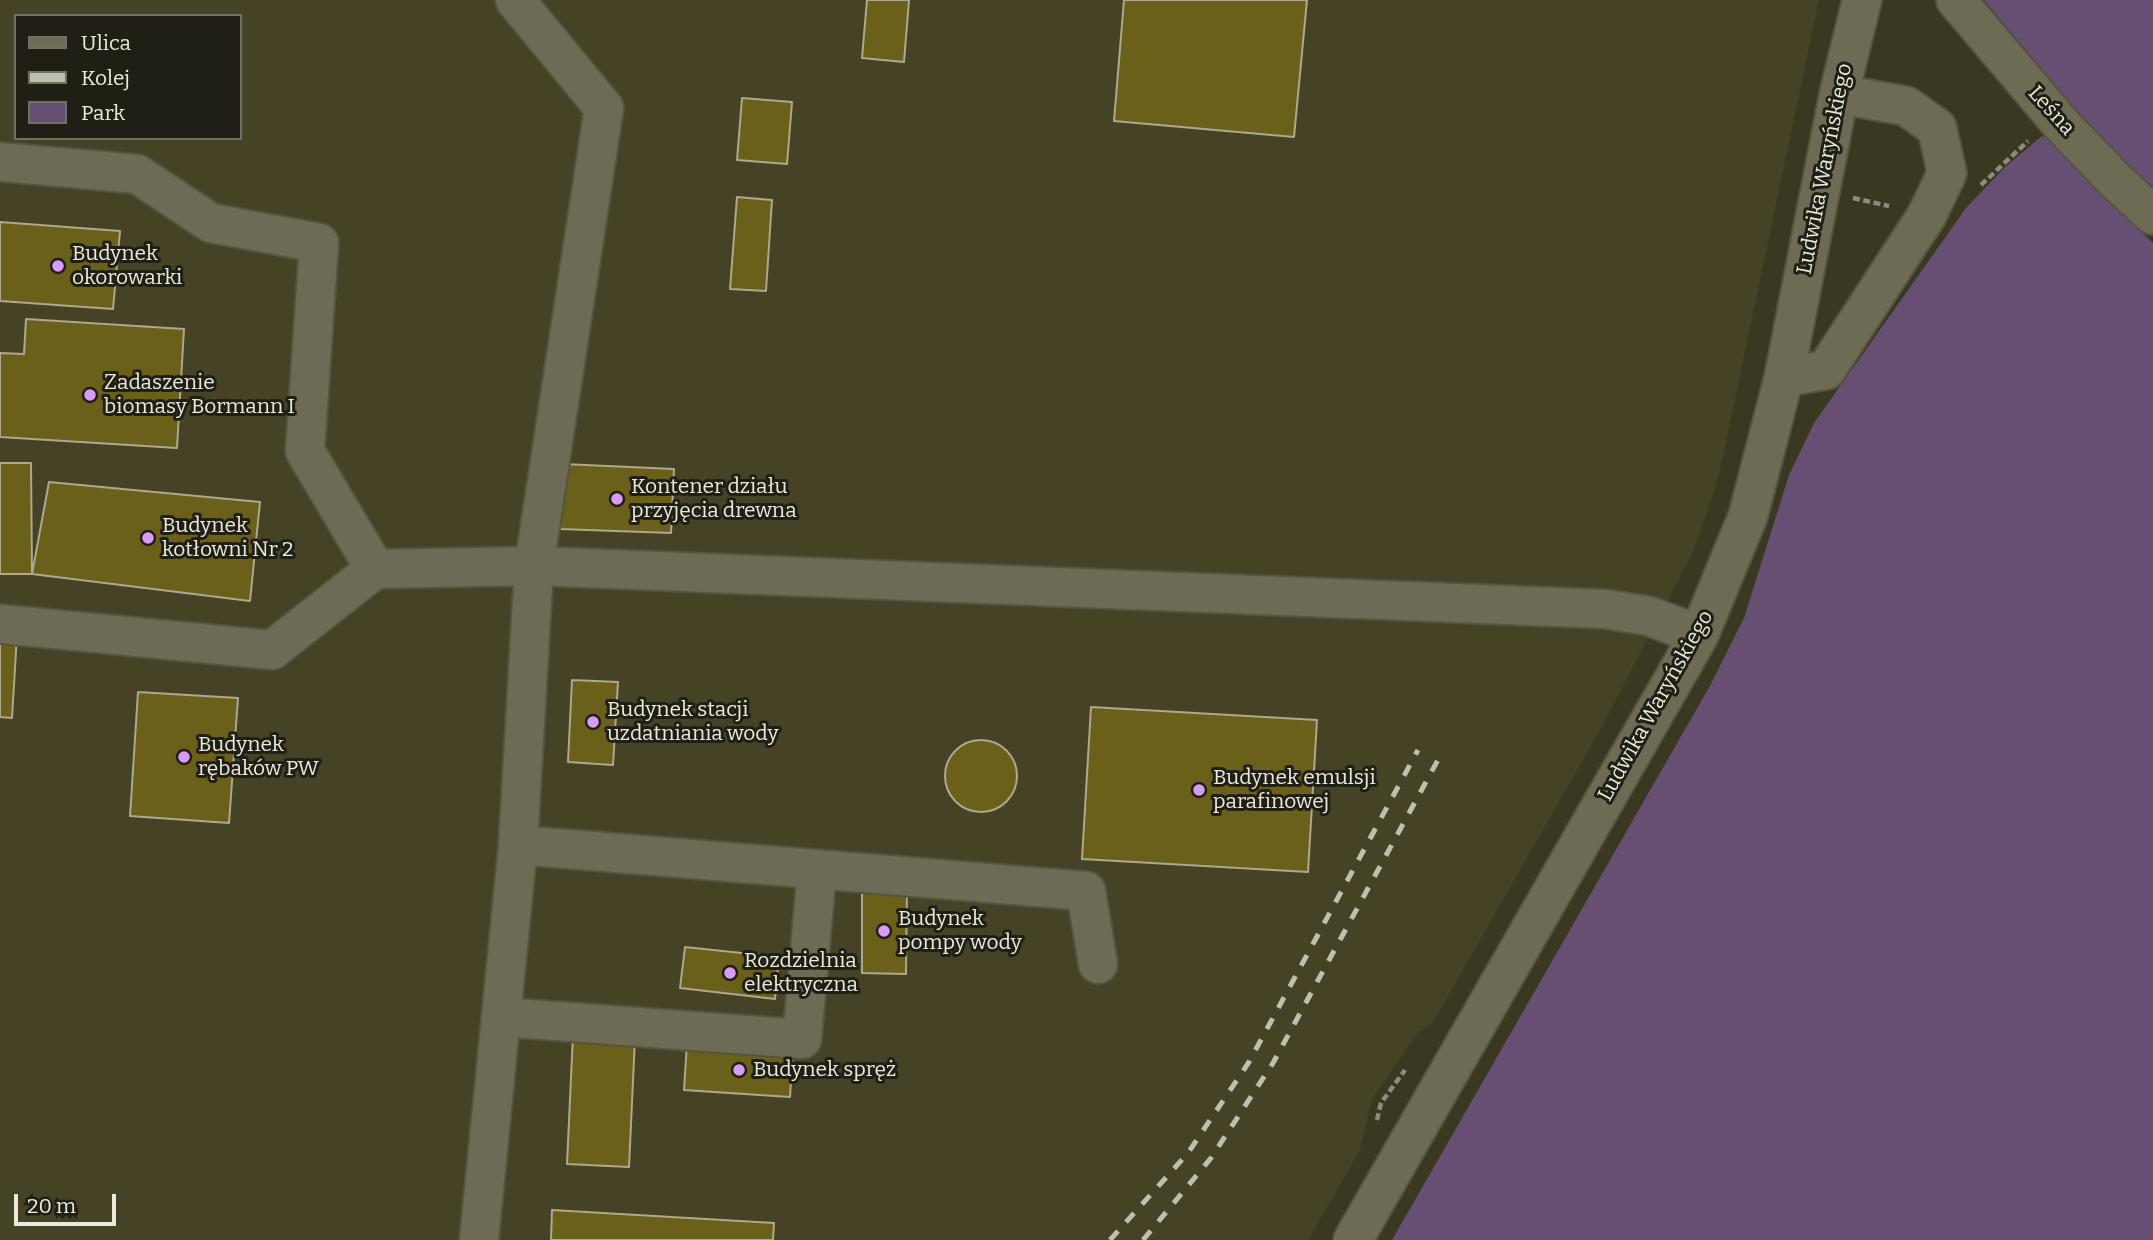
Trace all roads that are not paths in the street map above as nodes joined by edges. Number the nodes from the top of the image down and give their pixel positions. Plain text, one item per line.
1 (515, 0) edge
2 (1862, 0) edge
3 (1956, 0) edge
4 (1839, 94) junction
5 (0, 162) edge
6 (2153, 215) edge
7 (1784, 377) junction
8 (534, 566) junction
9 (375, 569) junction
10 (0, 624) edge
11 (1699, 635) junction
12 (518, 845) junction
13 (817, 870) junction
14 (1098, 964) dead end
15 (501, 1017) junction
16 (479, 1240) edge
17 (1353, 1240) edge

1 - 8 street
2 - 4 street, Ludwika Waryńskiego
3 - 6 street, Leśna
4 - 7 street, Ludwika Waryńskiego
4 - 7 street
5 - 9 street
7 - 11 street, Ludwika Waryńskiego
8 - 9 street
8 - 11 street
8 - 12 street
9 - 10 street
11 - 17 street, Ludwika Waryńskiego
12 - 13 street
12 - 15 street
13 - 14 street
13 - 15 street
15 - 16 street

